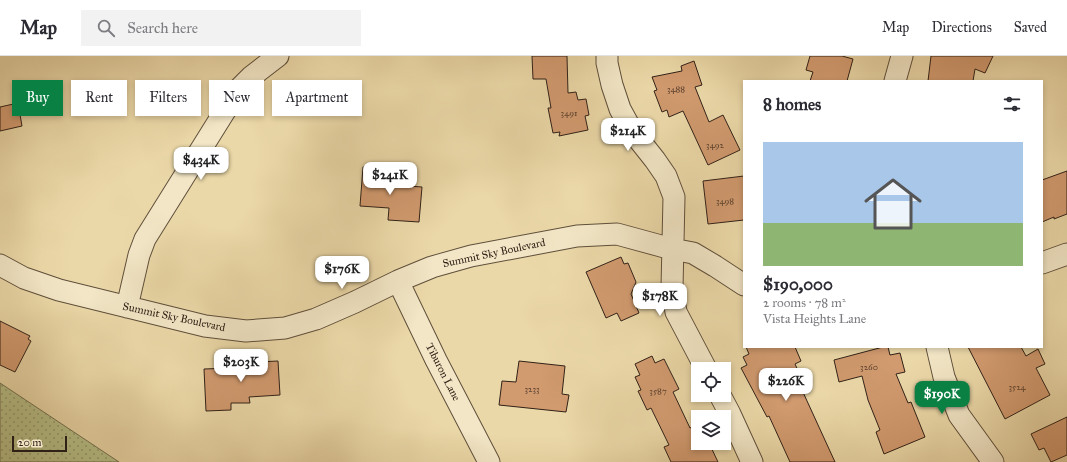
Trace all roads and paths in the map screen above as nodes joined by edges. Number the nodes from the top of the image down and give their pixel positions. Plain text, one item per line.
1 (278, 56) edge
2 (607, 56) edge
3 (902, 56) edge
4 (895, 80) edge
5 (672, 249) junction
6 (1067, 254) edge
7 (1043, 263) edge
8 (0, 265) edge
9 (398, 280) junction
10 (743, 284) edge
11 (127, 307) junction
12 (937, 348) edge
13 (702, 362) edge
14 (724, 402) edge
15 (489, 462) edge
16 (752, 462) edge
17 (993, 462) edge

1 - 11 street
2 - 5 street
3 - 4 street
5 - 9 street, Summit Sky Boulevard
5 - 10 street, Summit Sky Boulevard
5 - 13 street
6 - 7 street
8 - 11 street, Summit Sky Boulevard
9 - 11 street, Summit Sky Boulevard
9 - 15 street, Tiburon Lane
12 - 17 street
14 - 16 street

